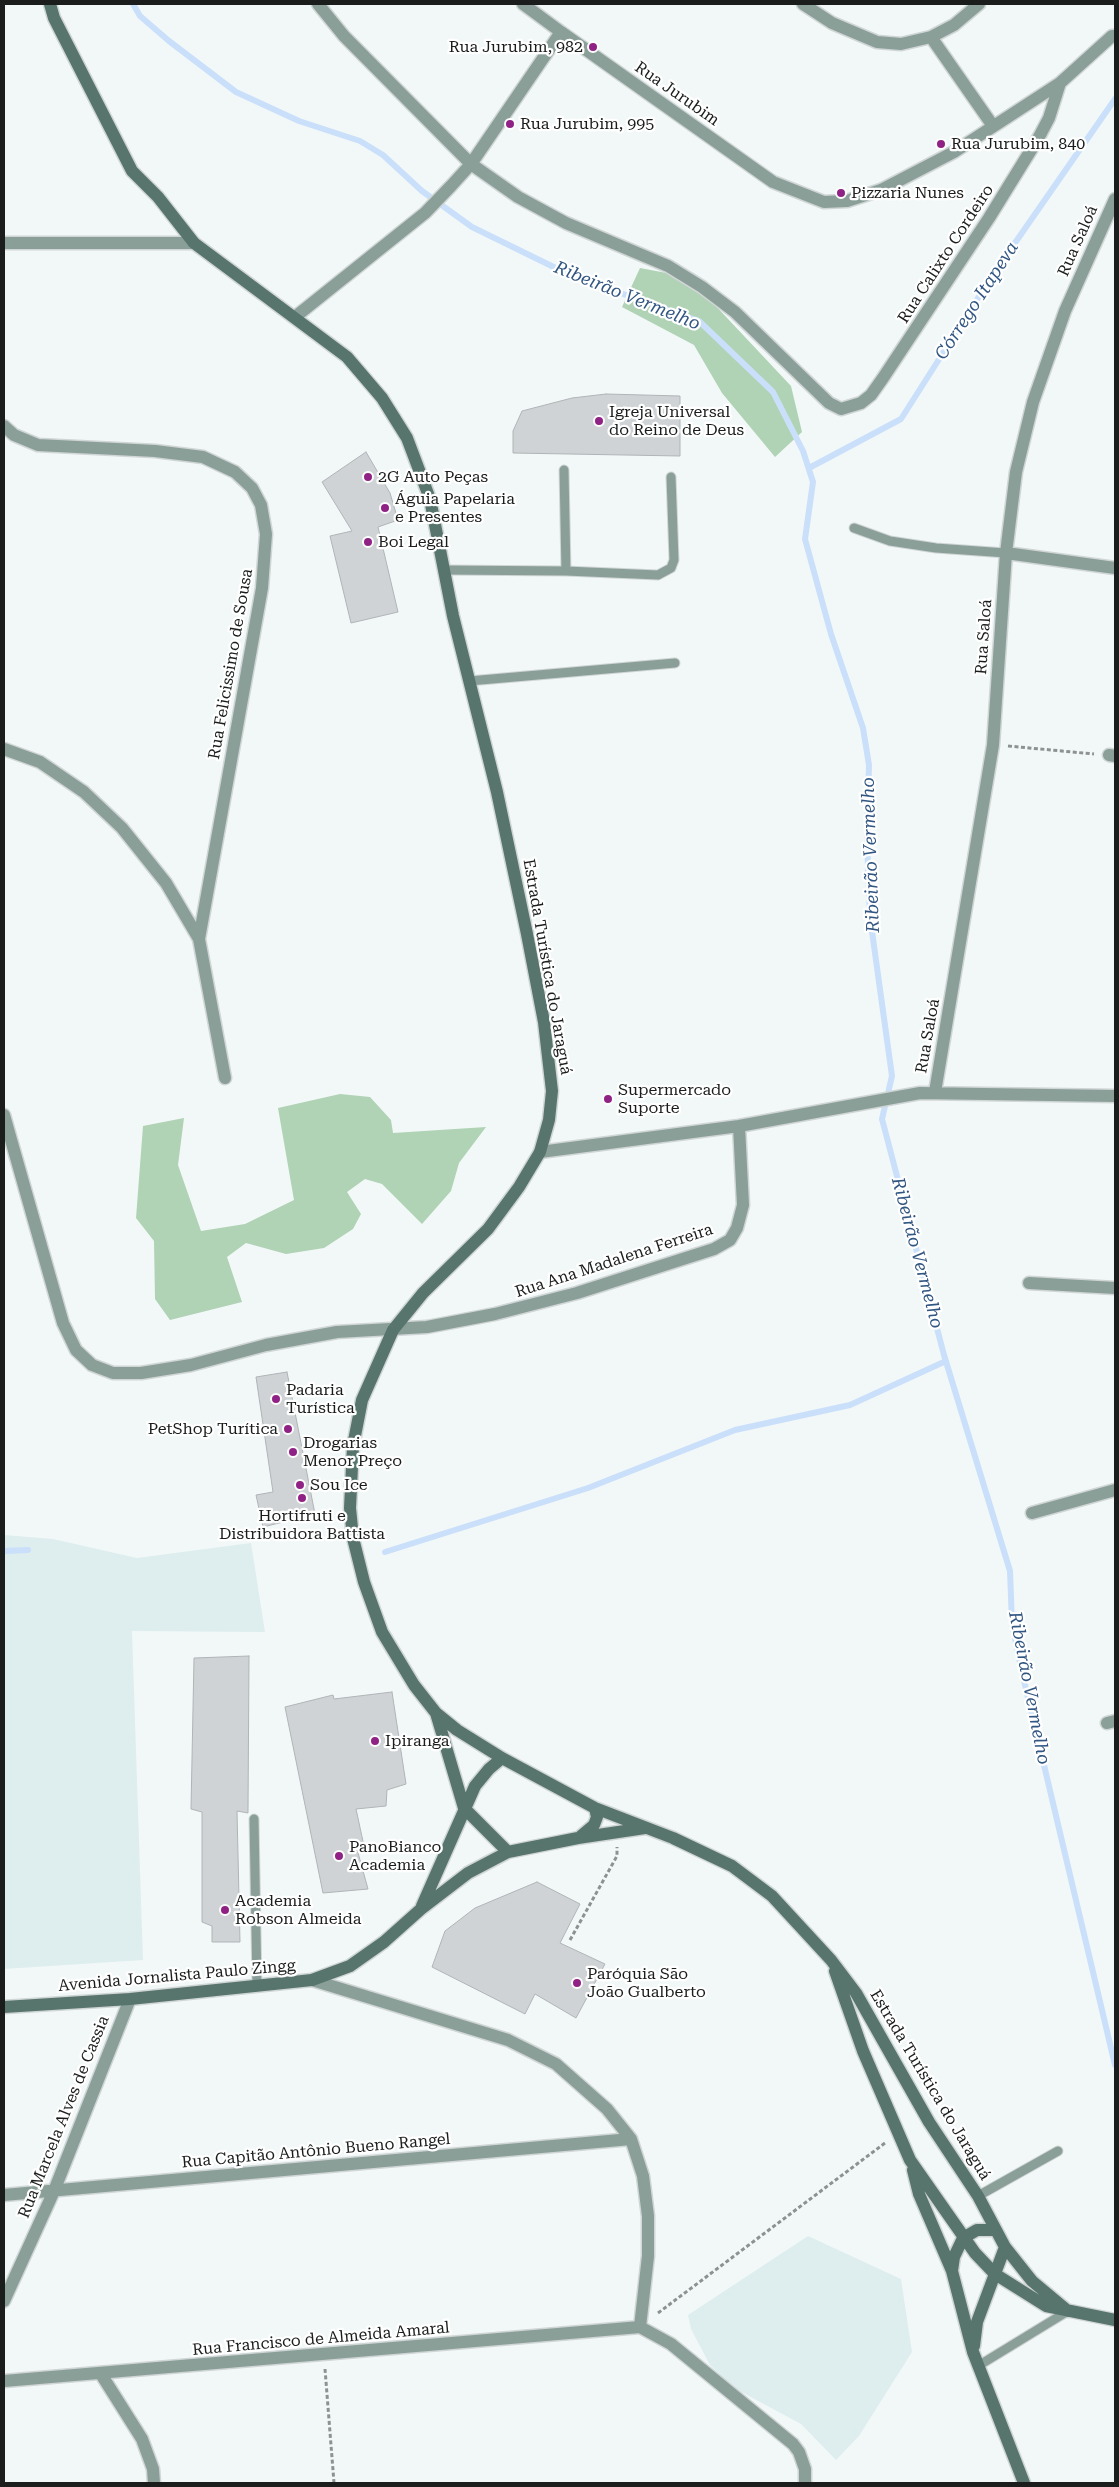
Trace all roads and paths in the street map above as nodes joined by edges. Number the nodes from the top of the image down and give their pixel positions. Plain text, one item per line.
1 (50, 4) edge
2 (318, 4) edge
3 (523, 4) edge
4 (804, 4) edge
5 (979, 4) edge
6 (562, 32) junction
7 (1114, 34) edge
8 (931, 38) junction
9 (1060, 83) junction
10 (993, 126) junction
11 (471, 164) junction
12 (1115, 199) edge
13 (4, 243) edge
14 (194, 243) junction
15 (295, 317) junction
16 (4, 426) edge
17 (564, 470) dead end
18 (671, 477) dead end
19 (854, 528) dead end
20 (1006, 553) junction
21 (1115, 568) edge
22 (444, 570) junction
23 (566, 571) junction
24 (675, 663) dead end
25 (469, 681) junction
26 (993, 745) junction
27 (4, 749) edge
28 (1112, 756) edge
29 (199, 939) junction
30 (225, 1078) dead end
31 (935, 1092) junction
32 (1115, 1096) edge
33 (4, 1115) edge
34 (739, 1126) junction
35 (540, 1152) junction
36 (1029, 1283) dead end
37 (1115, 1288) edge
38 (393, 1330) junction
39 (1115, 1490) edge
40 (1032, 1513) dead end
41 (436, 1713) junction
42 (502, 1758) junction
43 (464, 1808) junction
44 (594, 1808) junction
45 (254, 1820) dead end
46 (647, 1828) junction
47 (578, 1838) junction
48 (508, 1852) junction
49 (617, 1856) dead end
50 (421, 1909) junction
51 (570, 1940) dead end
52 (832, 1960) junction
53 (312, 1980) junction
54 (257, 1988) junction
55 (130, 1999) junction
56 (4, 2007) edge
57 (897, 2133) junction
58 (631, 2139) junction
59 (1058, 2151) dead end
60 (910, 2160) junction
61 (54, 2191) junction
62 (4, 2195) edge
63 (978, 2196) junction
64 (995, 2230) junction
65 (963, 2238) junction
66 (1005, 2247) junction
67 (952, 2271) junction
68 (994, 2274) junction
69 (4, 2301) edge
70 (1068, 2311) junction
71 (1115, 2320) edge
72 (640, 2327) junction
73 (973, 2352) junction
74 (323, 2356) junction
75 (978, 2366) junction
76 (101, 2374) junction
77 (4, 2381) edge
78 (1017, 2468) junction
79 (154, 2483) edge
80 (334, 2483) edge
81 (805, 2483) edge
82 (1019, 2483) edge
83 (1024, 2483) edge

1 - 14 main road, Estrada Turística do Jaraguá
2 - 11 street
3 - 6 street, Rua Jurubim
4 - 8 street
5 - 8 street
6 - 10 street, Rua Jurubim
6 - 11 street
7 - 9 street, Rua Jurubim
8 - 10 street
9 - 10 street, Rua Jurubim
9 - 11 street, Rua Calixto Cordeiro
11 - 15 street
12 - 20 street, Rua Saloá
13 - 14 street
14 - 15 main road, Estrada Turística do Jaraguá
15 - 22 main road, Estrada Turística do Jaraguá
16 - 29 street, Rua Felicissimo de Sousa
17 - 23 lane
18 - 23 lane
19 - 20 lane
20 - 21 street
20 - 26 street, Rua Saloá
22 - 23 lane
22 - 25 main road, Estrada Turística do Jaraguá
24 - 25 lane
25 - 35 main road, Estrada Turística do Jaraguá
26 - 28 path
26 - 31 street, Rua Saloá
27 - 29 street
29 - 30 street, Rua Felicissimo de Sousa
31 - 32 street
31 - 34 street
33 - 38 street
34 - 35 street
34 - 38 street, Rua Ana Madalena Ferreira
35 - 38 main road, Estrada Turística do Jaraguá
36 - 37 street
38 - 41 main road, Estrada Turística do Jaraguá
39 - 40 street
41 - 42 main road, Estrada Turística do Jaraguá
41 - 43 main road
42 - 43 main road, Avenida Jornalista Paulo Zingg
42 - 44 main road, Estrada Turística do Jaraguá
43 - 48 main road
43 - 50 main road, Avenida Jornalista Paulo Zingg
44 - 46 main road, Estrada Turística do Jaraguá
44 - 47 main road
45 - 54 lane
46 - 47 main road, Avenida Jornalista Paulo Zingg
46 - 52 main road, Estrada Turística do Jaraguá
47 - 48 main road, Avenida Jornalista Paulo Zingg
48 - 50 main road, Avenida Jornalista Paulo Zingg
49 - 51 path
50 - 53 main road, Avenida Jornalista Paulo Zingg
52 - 57 main road, Estrada Turística do Jaraguá
52 - 63 main road, Estrada Turística do Jaraguá
53 - 54 main road, Avenida Jornalista Paulo Zingg
53 - 58 street
54 - 55 main road, Avenida Jornalista Paulo Zingg
55 - 56 main road, Avenida Jornalista Paulo Zingg
55 - 61 street, Rua Marcela Alves de Cassia
57 - 60 main road, Estrada Turística do Jaraguá
57 - 72 path
58 - 61 street, Rua Capitão Antônio Bueno Rangel
58 - 72 street
59 - 63 lane
60 - 65 main road, Estrada Turística do Jaraguá
60 - 67 main road
61 - 62 street, Rua Capitão Antônio Bueno Rangel
61 - 69 street, Rua Marcela Alves de Cassia
63 - 64 main road, Estrada Turística do Jaraguá
64 - 65 main road
64 - 66 main road, Estrada Turística do Jaraguá
65 - 67 main road
65 - 68 main road, Estrada Turística do Jaraguá
66 - 68 main road
66 - 70 main road, Estrada Turística do Jaraguá
67 - 73 main road
68 - 70 main road, Estrada Turística do Jaraguá
68 - 73 main road
70 - 71 main road, Estrada Turística do Jaraguá
70 - 75 lane
72 - 74 street, Rua Francisco de Almeida Amaral
72 - 81 street
73 - 75 main road
74 - 76 street, Rua Francisco de Almeida Amaral
74 - 80 path
75 - 78 main road
76 - 77 street, Rua Francisco de Almeida Amaral
76 - 79 street
78 - 82 main road
78 - 83 main road

